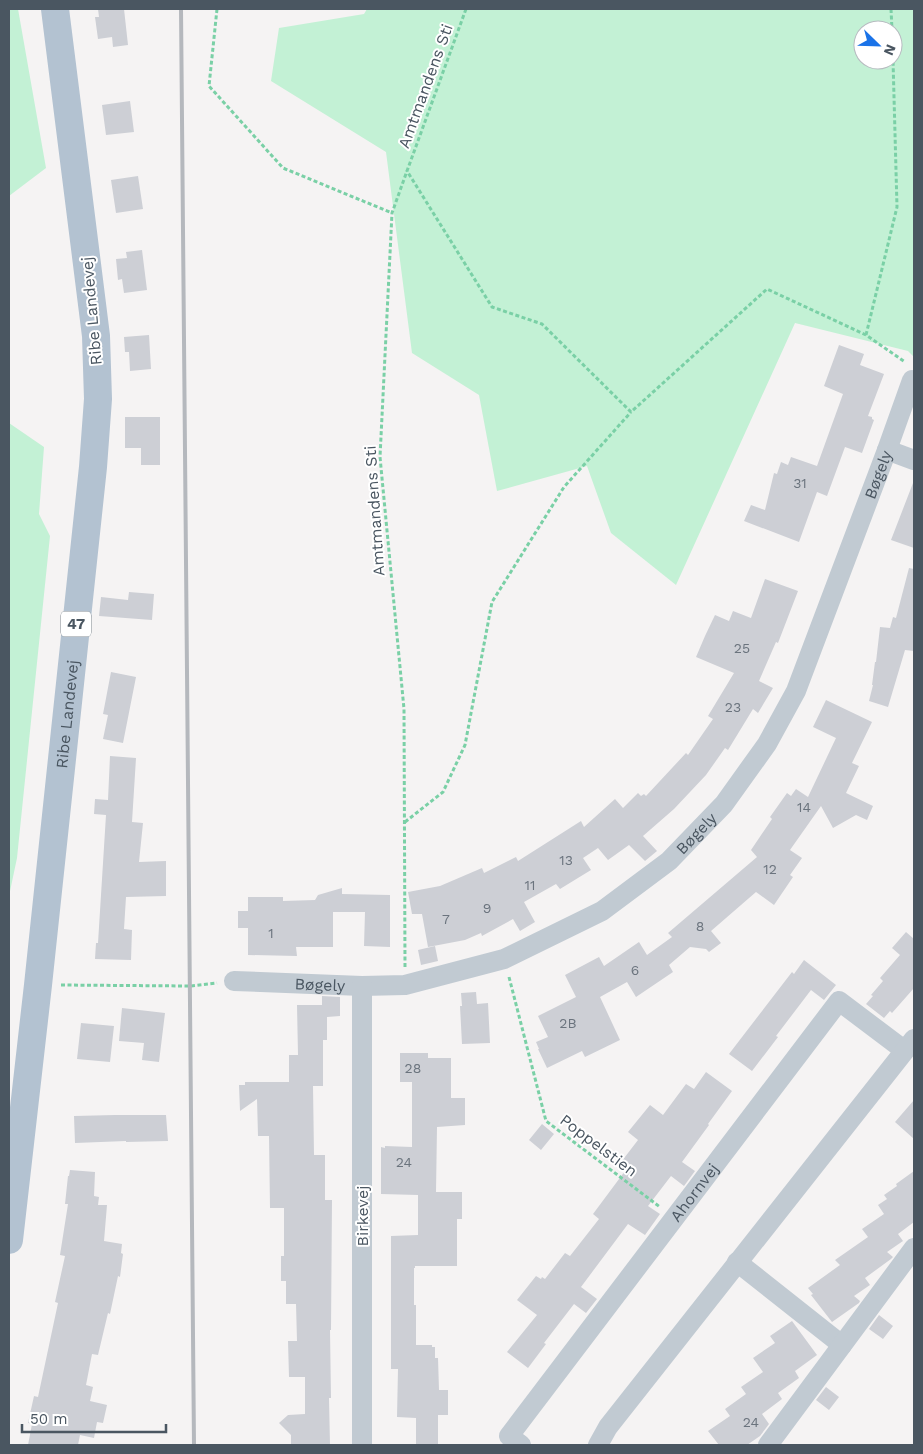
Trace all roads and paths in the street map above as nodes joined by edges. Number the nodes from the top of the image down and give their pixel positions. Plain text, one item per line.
1 (55, 9) edge
2 (217, 9) edge
3 (466, 9) edge
4 (893, 70) edge
5 (408, 171) junction
6 (392, 213) junction
7 (866, 335) junction
8 (912, 380) joint
9 (631, 412) junction
10 (887, 450) junction
11 (914, 460) edge
12 (405, 822) junction
13 (504, 960) junction
14 (234, 981) joint
15 (38, 984) junction
16 (405, 985) junction
17 (362, 986) junction
18 (909, 1044) edge
19 (675, 1218) junction
20 (9, 1240) edge
21 (914, 1248) edge
22 (737, 1262) junction
23 (842, 1345) junction
24 (362, 1445) edge
25 (521, 1445) edge
26 (598, 1445) edge
27 (768, 1445) edge

1 - 15 main road, Ribe Landevej / 47
2 - 6 path
3 - 5 path, Amtmandens Sti
4 - 7 path
5 - 6 path, Amtmandens Sti
5 - 9 path, Amtmandens Sti
6 - 12 path, Amtmandens Sti
7 - 8 path
7 - 9 path
8 - 10 street, Bøgely
9 - 12 path
10 - 11 street
10 - 13 street, Bøgely
12 - 16 path, Amtmandens Sti
13 - 16 street, Bøgely
13 - 19 path, Poppelstien
14 - 15 path
14 - 17 street, Bøgely
15 - 20 main road, Ribe Landevej / 47
16 - 17 street, Bøgely
17 - 24 street, Birkevej
18 - 19 street, Ahornvej
18 - 22 street, Ahornvej
19 - 25 street, Ahornvej
21 - 23 street
22 - 23 street
22 - 26 street, Ahornvej
23 - 27 street

